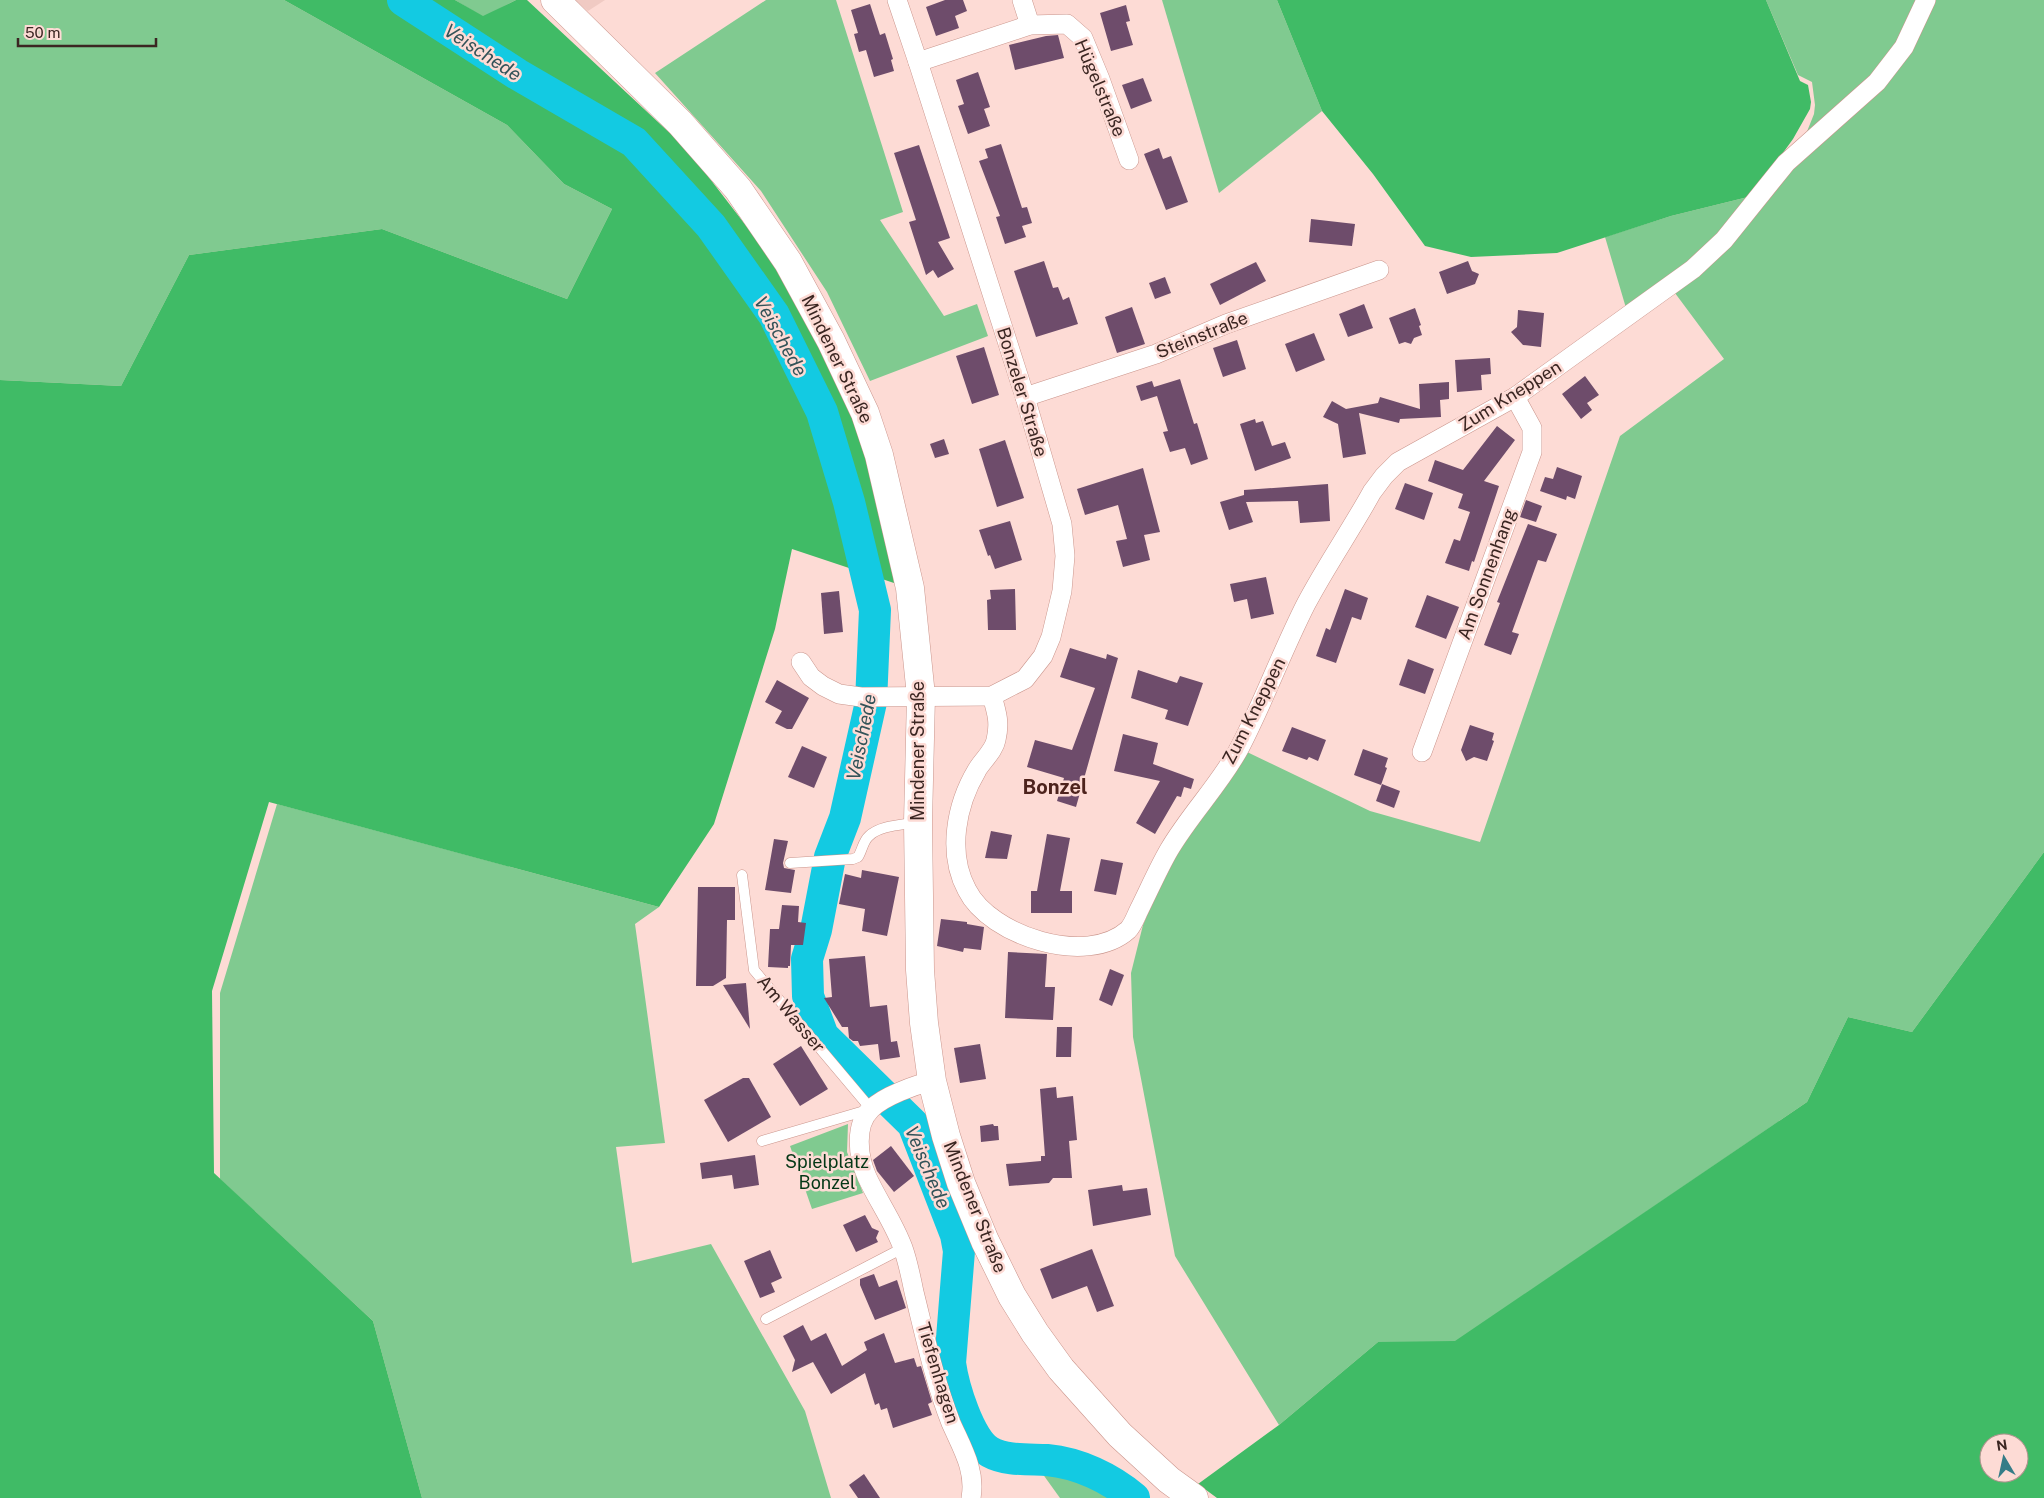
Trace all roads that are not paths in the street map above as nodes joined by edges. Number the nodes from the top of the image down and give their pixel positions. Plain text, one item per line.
1 (555, 0) edge
2 (897, 0) edge
3 (1022, 0) edge
4 (1926, 0) edge
5 (1030, 25) junction
6 (918, 62) junction
7 (1129, 160) dead end
8 (1378, 270) dead end
9 (1025, 397) junction
10 (1515, 397) junction
11 (801, 662) dead end
12 (921, 696) junction
13 (992, 696) junction
14 (1422, 752) dead end
15 (918, 822) junction
16 (790, 863) dead end
17 (742, 875) dead end
18 (932, 1081) junction
19 (875, 1106) junction
20 (762, 1142) dead end
21 (903, 1248) junction
22 (766, 1319) dead end
23 (971, 1498) edge
24 (1194, 1498) edge

1 - 12 main road, Mindener Straße
2 - 6 street, Bonzeler Straße
3 - 5 street
4 - 10 street, Zum Kneppen
5 - 6 street, Hügelstraße
5 - 7 street, Hügelstraße
6 - 9 street, Bonzeler Straße
8 - 9 street, Steinstraße
9 - 13 street, Bonzeler Straße
10 - 13 street, Zum Kneppen
10 - 14 street, Am Sonnenhang
11 - 12 street, Bonzeler Straße
12 - 13 street, Bonzeler Straße
12 - 15 main road, Mindener Straße
15 - 16 lane
15 - 18 main road, Mindener Straße
17 - 19 lane, Am Wasser
18 - 19 street
18 - 24 main road, Mindener Straße
19 - 20 lane
19 - 21 street, Tiefenhagen
21 - 22 lane
21 - 23 street, Tiefenhagen

